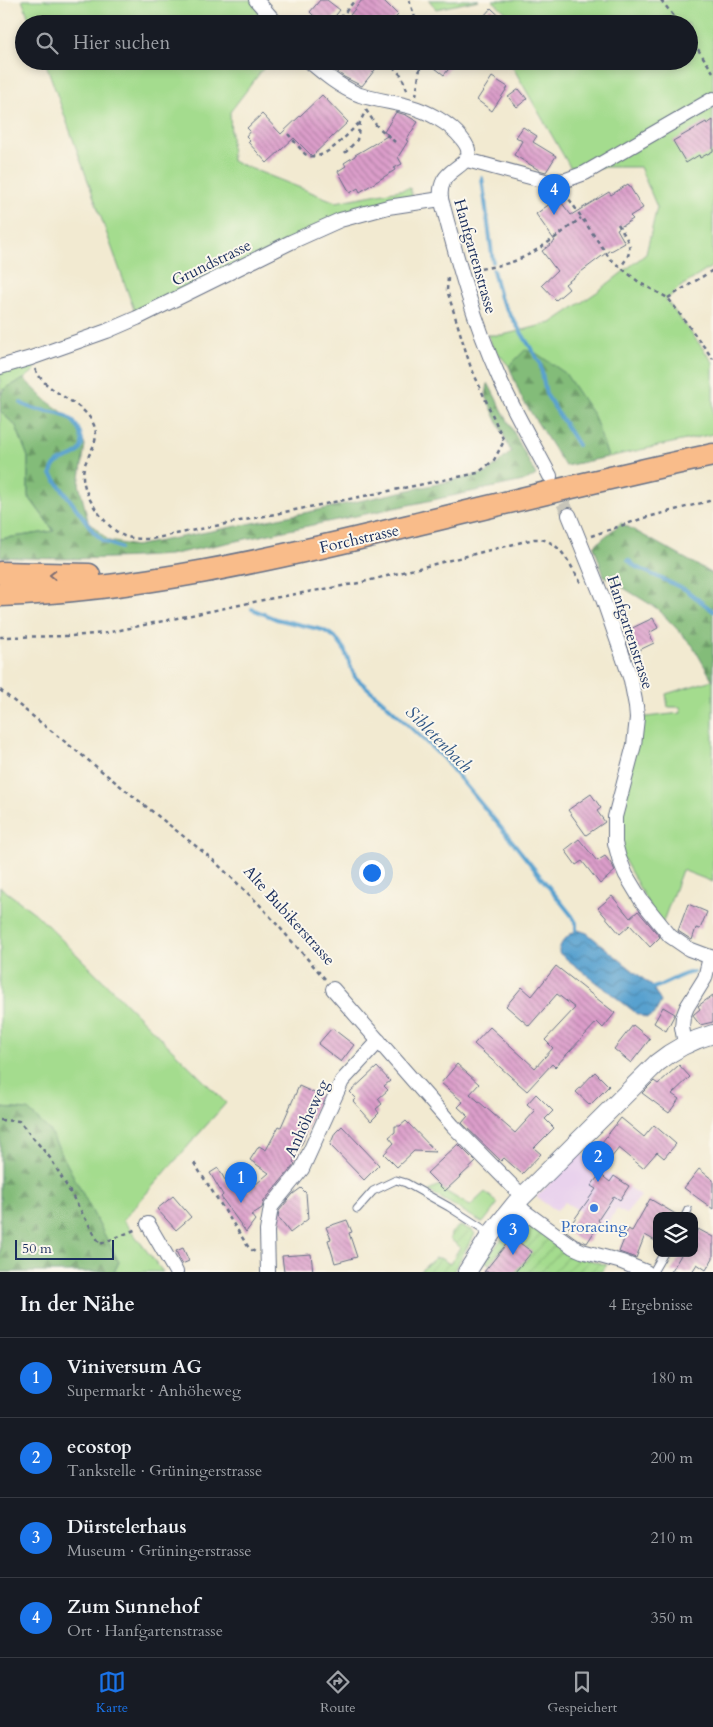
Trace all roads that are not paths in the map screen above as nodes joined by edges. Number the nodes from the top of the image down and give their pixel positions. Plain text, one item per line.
1 (256, 0) edge
2 (269, 15) edge
3 (322, 70) edge
4 (713, 99) edge
5 (467, 160) junction
6 (441, 199) junction
7 (0, 367) edge
8 (713, 455) edge
9 (713, 469) edge
10 (550, 476) tunnel mouth
11 (569, 515) tunnel mouth
12 (0, 573) edge
13 (172, 576) junction
14 (0, 595) edge
15 (0, 609) edge
16 (712, 955) edge
17 (333, 989) road end
18 (713, 1034) edge
19 (379, 1041) junction
20 (685, 1044) junction
21 (519, 1200) junction
22 (357, 1209) dead end
23 (148, 1224) road end
24 (491, 1234) junction
25 (662, 1257) edge
26 (268, 1266) edge
27 (176, 1272) edge
28 (467, 1272) edge
29 (646, 1272) edge
30 (653, 1272) edge

1 - 2 street
3 - 5 street
4 - 5 street
5 - 6 street, Hanfgartenstrasse
6 - 7 street, Grundstrasse
6 - 10 street, Hanfgartenstrasse
8 - 13 highway, Forchstrasse
9 - 15 highway, Forchstrasse
11 - 16 street, Hanfgartenstrasse
13 -> 12 highway
13 - 14 highway, Forchstrasse
16 - 20 street
17 - 19 street, Alte Bubikerstrasse
18 - 20 street
19 - 21 street, Alte Bubikerstrasse
19 - 26 street, Anhöheweg
20 - 21 street
21 - 24 street
21 - 29 street, Alte Bubikerstrasse
22 - 24 lane
23 - 27 street
24 - 28 street
25 - 30 lane

